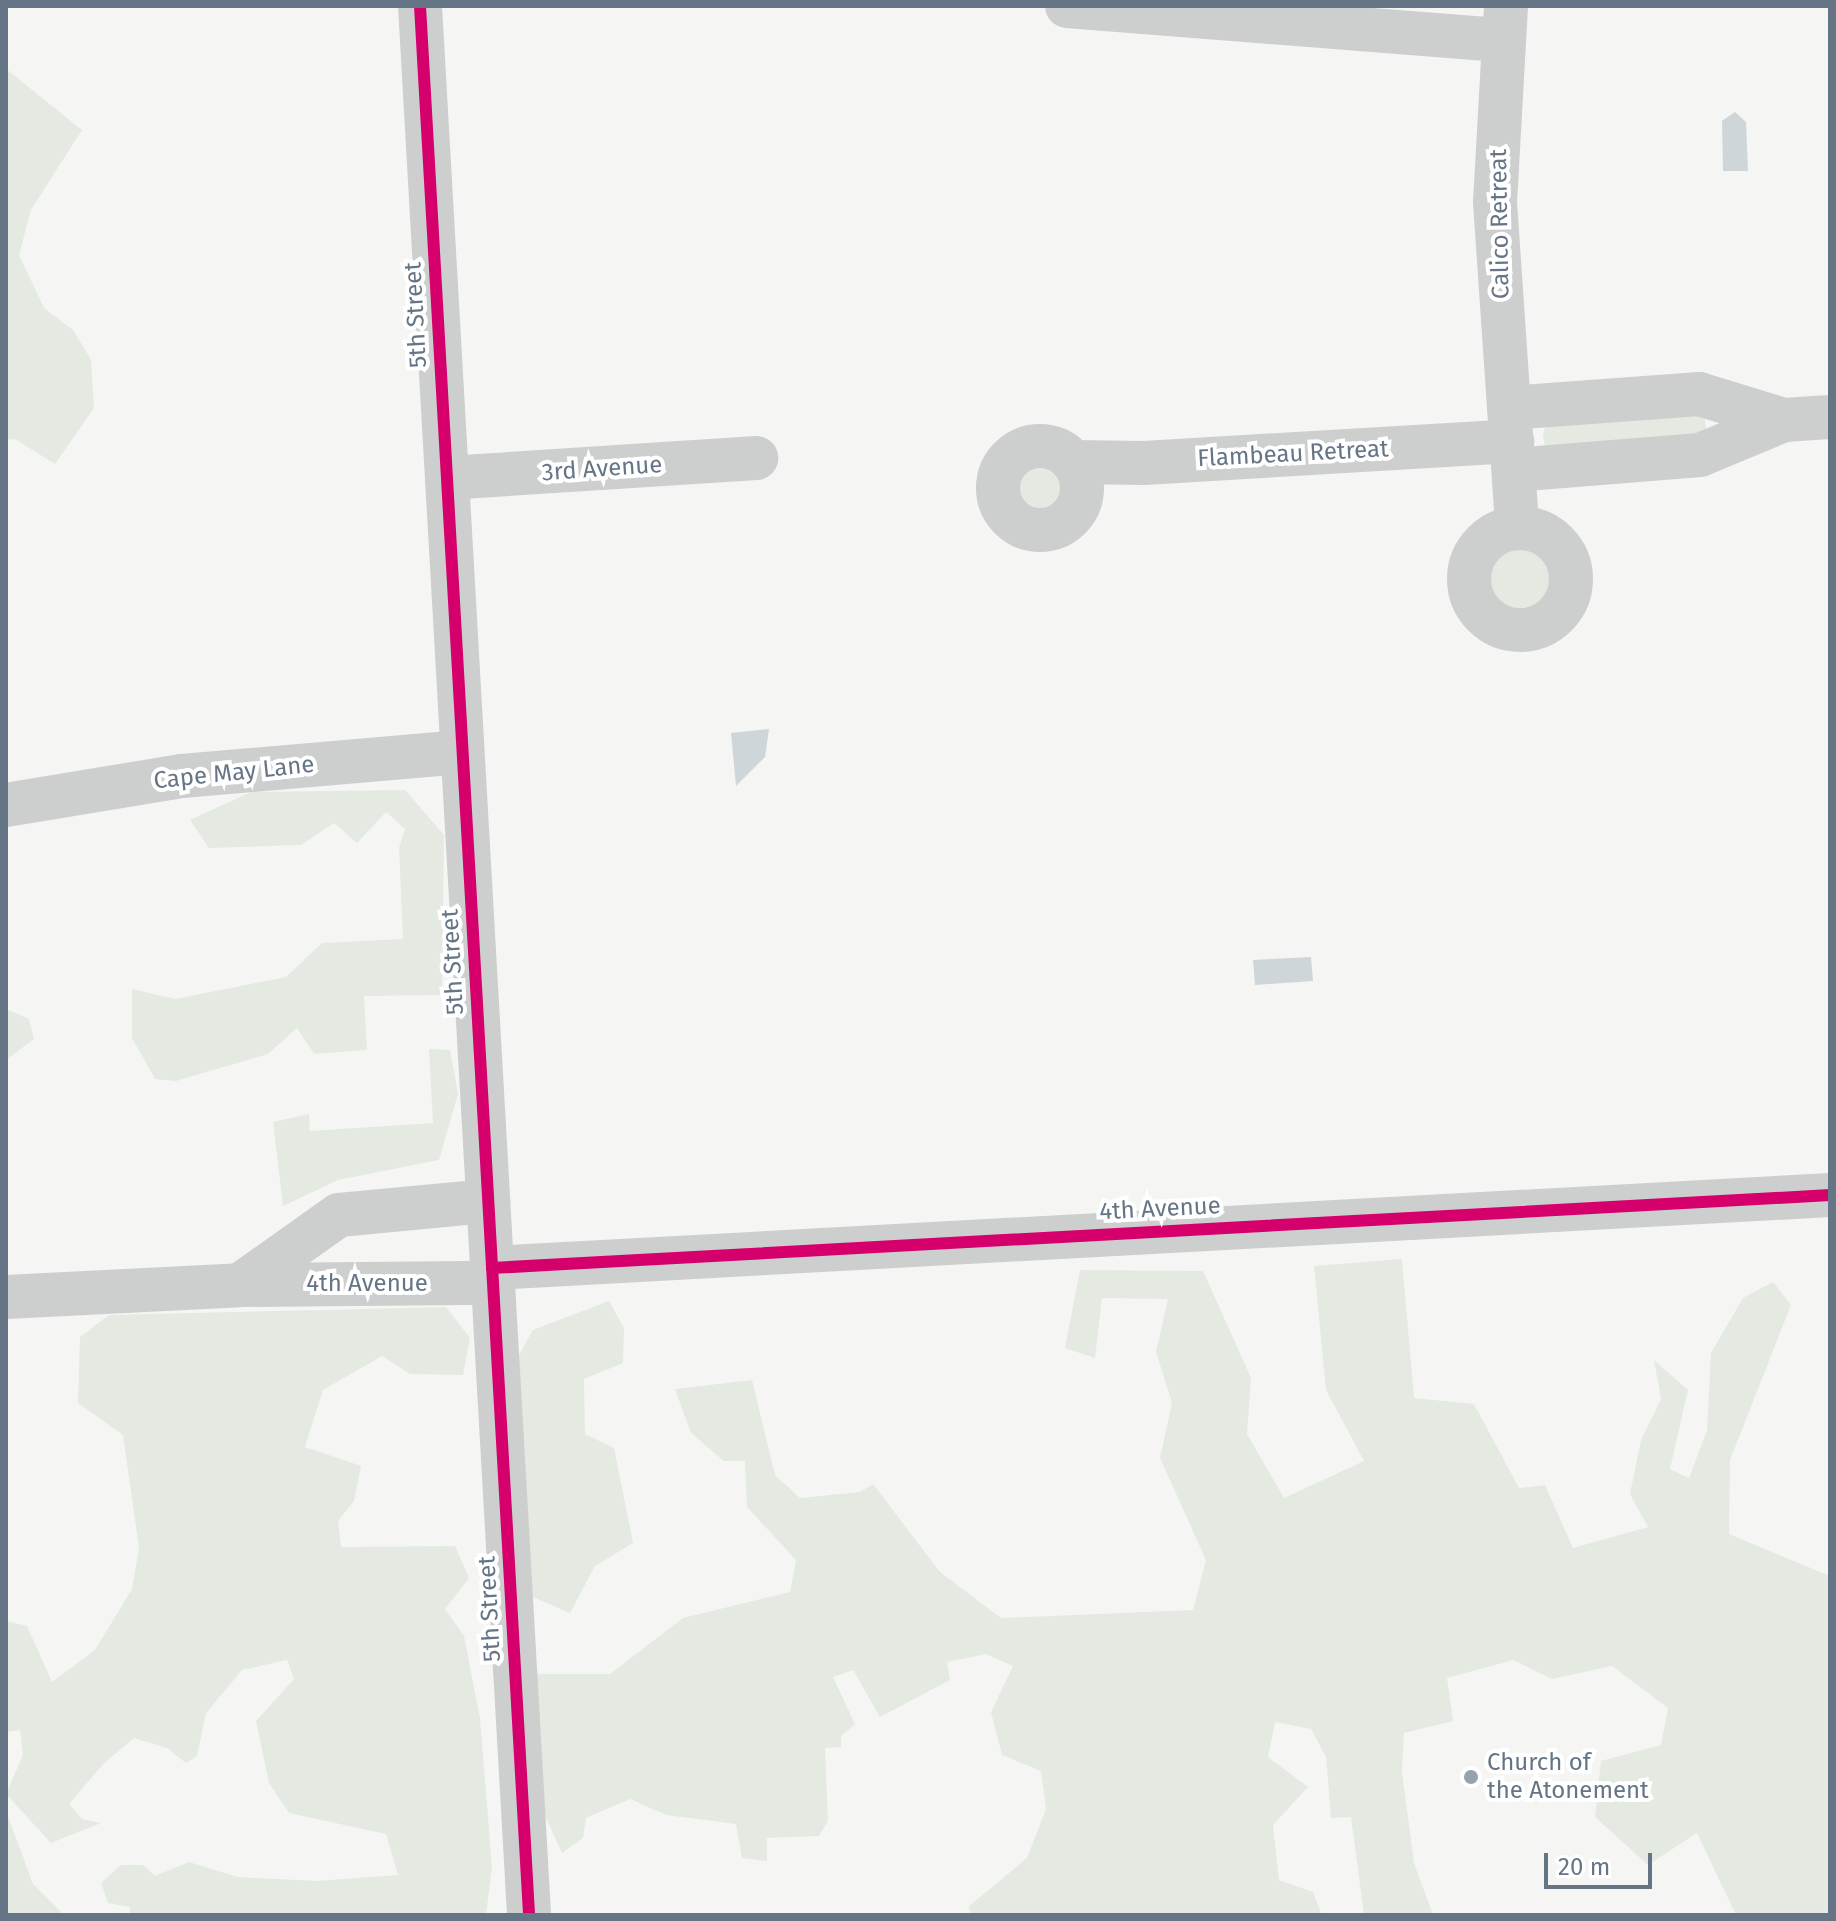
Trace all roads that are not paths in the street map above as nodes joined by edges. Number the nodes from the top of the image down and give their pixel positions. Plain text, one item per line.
1 (420, 6) edge
2 (1067, 6) edge
3 (1505, 23) edge
4 (1830, 417) edge
5 (1784, 420) junction
6 (1512, 439) junction
7 (756, 458) dead end
8 (1073, 462) dead end
9 (447, 478) junction
10 (1517, 528) dead end
11 (462, 752) junction
12 (6, 805) edge
13 (1830, 1195) edge
14 (488, 1201) junction
15 (493, 1276) junction
16 (240, 1285) junction
17 (6, 1297) edge
18 (529, 1915) edge

1 - 9 street, 5th Street
2 - 3 street
3 - 6 street, Calico Retreat
4 - 5 street, Flambeau Retreat
5 - 6 street
5 - 6 street, Flambeau Retreat
6 - 8 street, Flambeau Retreat
6 - 10 street, Calico Retreat
7 - 9 street, 3rd Avenue
9 - 11 street, 5th Street
11 - 12 street, Cape May Lane
11 - 14 street, 5th Street
13 - 15 street, 4th Avenue
14 - 15 street, 5th Street
14 - 16 street, 4th Avenue
15 - 16 street, 4th Avenue
15 - 18 street, 5th Street
16 - 17 street, 4th Avenue

